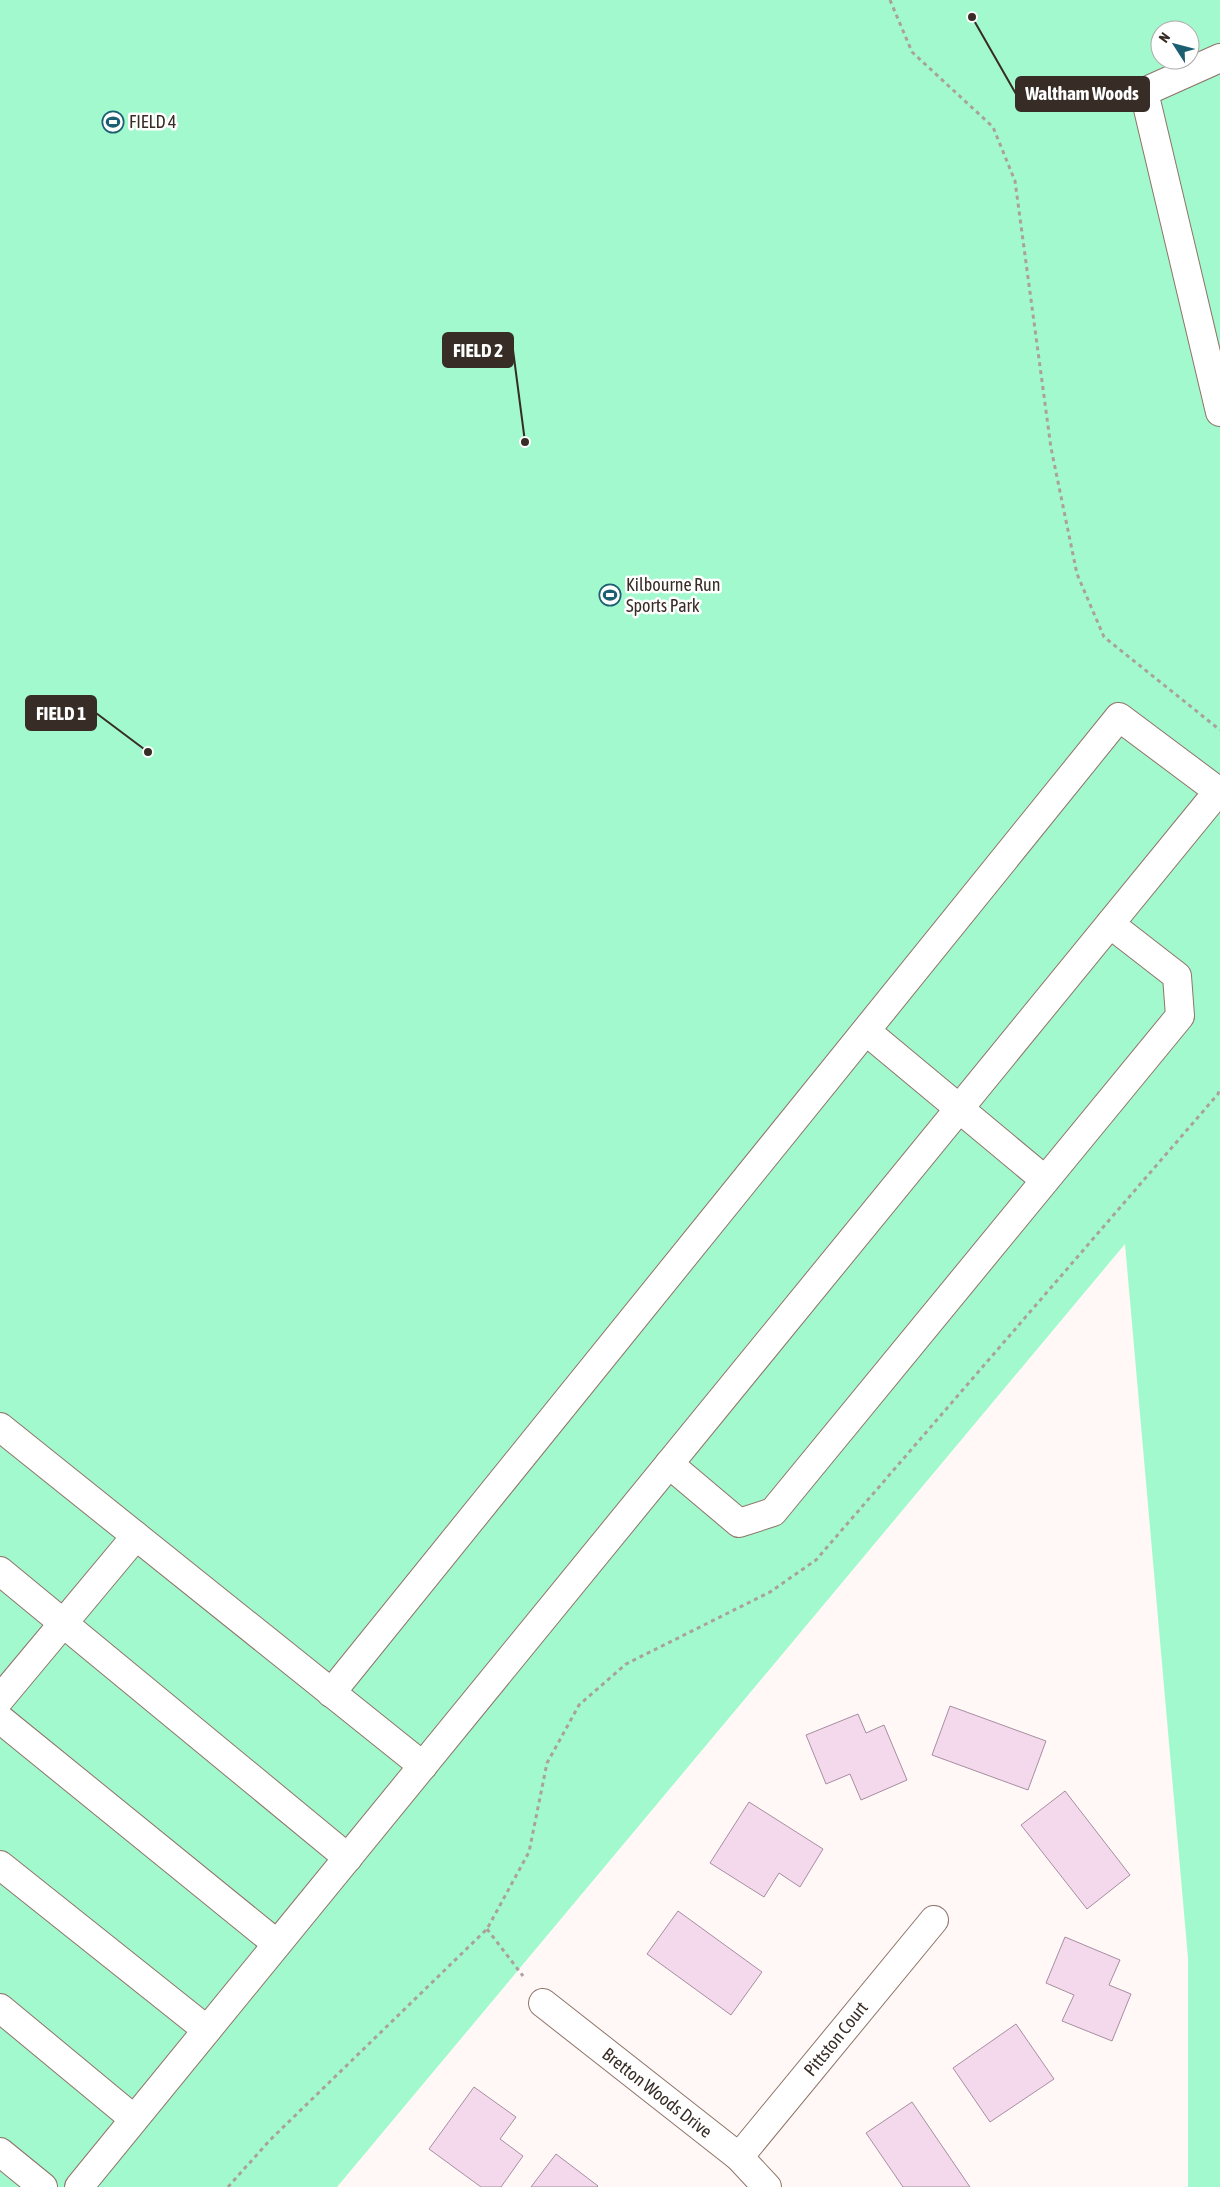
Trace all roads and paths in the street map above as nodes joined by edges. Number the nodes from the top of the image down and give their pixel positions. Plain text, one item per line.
1 (890, 0) edge
2 (1220, 58) edge
3 (1220, 412) edge
4 (1220, 730) edge
5 (1219, 790) edge
6 (1110, 924) junction
7 (866, 1031) junction
8 (1220, 1088) edge
9 (959, 1108) junction
10 (1045, 1180) junction
11 (0, 1427) edge
12 (669, 1464) junction
13 (136, 1536) junction
14 (0, 1571) edge
15 (64, 1623) junction
16 (331, 1693) junction
17 (0, 1699) edge
18 (0, 1719) edge
19 (422, 1766) junction
20 (348, 1858) junction
21 (0, 1865) edge
22 (934, 1920) dead end
23 (487, 1928) junction
24 (277, 1944) junction
25 (543, 2003) joint
26 (0, 2008) edge
27 (207, 2030) junction
28 (134, 2119) junction
29 (0, 2152) edge
30 (739, 2157) junction
31 (43, 2187) edge
32 (78, 2187) edge
33 (228, 2187) edge
34 (767, 2187) edge

1 - 4 path
2 - 3 street
5 - 6 street
5 - 7 street
6 - 9 street
6 - 10 street
7 - 9 street
7 - 16 street
8 - 23 path
9 - 10 street
9 - 12 street
10 - 12 street
11 - 13 street
12 - 19 street
13 - 15 street
13 - 16 street
14 - 15 street
15 - 17 street
15 - 20 street
16 - 19 street
18 - 24 street
19 - 20 street
20 - 24 street
21 - 27 street
22 - 30 street, Pittston Court
23 - 25 path
23 - 33 path
24 - 27 street
25 - 30 street, Bretton Woods Drive
26 - 28 street
27 - 28 street
28 - 32 street
29 - 31 street
30 - 34 street, Bretton Woods Drive

